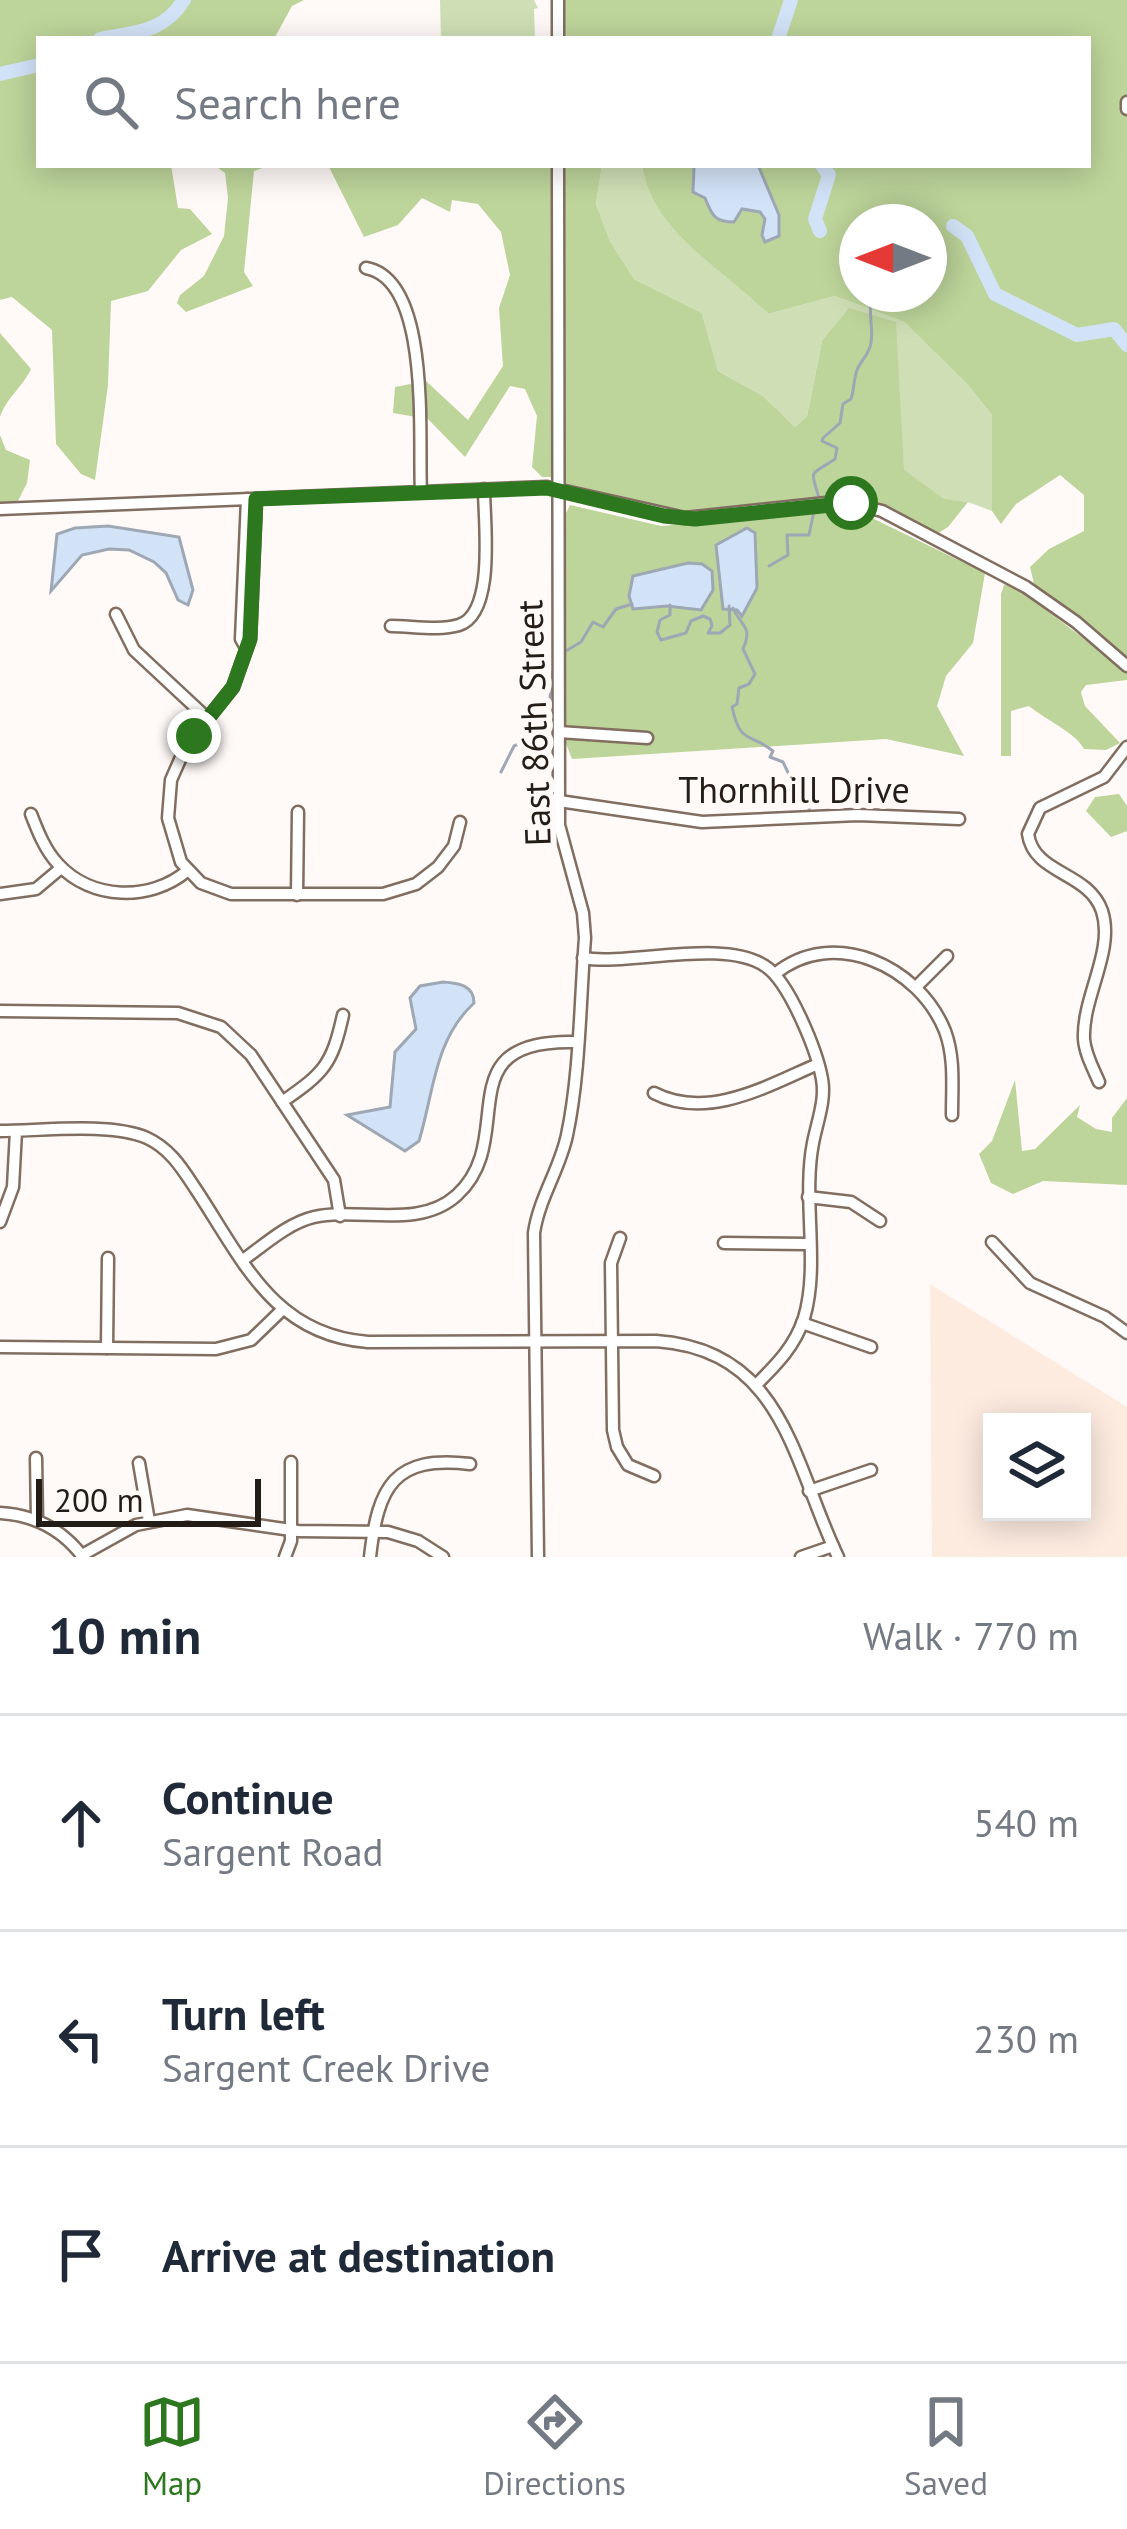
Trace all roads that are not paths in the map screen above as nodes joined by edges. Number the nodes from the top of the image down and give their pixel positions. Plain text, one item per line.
1 (558, 0) edge
2 (558, 36) edge
3 (558, 168) edge
4 (366, 268) dead end
5 (484, 489) junction
6 (558, 490) junction
7 (421, 492) junction
8 (251, 499) junction
9 (0, 508) edge
10 (116, 614) dead end
11 (391, 626) dead end
12 (1127, 666) edge
13 (208, 718) junction
14 (559, 731) junction
15 (647, 738) dead end
16 (1127, 747) edge
17 (559, 801) junction
18 (298, 812) dead end
19 (32, 814) dead end
20 (959, 819) dead end
21 (460, 822) dead end
22 (61, 868) junction
23 (187, 871) junction
24 (0, 895) edge
25 (298, 895) junction
26 (947, 956) dead end
27 (586, 958) junction
28 (775, 974) junction
29 (916, 987) junction
30 (0, 1011) edge
31 (343, 1016) dead end
32 (576, 1042) junction
33 (818, 1064) junction
34 (1099, 1082) dead end
35 (654, 1093) dead end
36 (282, 1102) junction
37 (952, 1114) dead end
38 (0, 1131) edge
39 (16, 1131) junction
40 (808, 1197) junction
41 (340, 1216) junction
42 (880, 1221) dead end
43 (0, 1222) edge
44 (620, 1238) dead end
45 (992, 1242) dead end
46 (724, 1243) dead end
47 (808, 1244) junction
48 (108, 1258) dead end
49 (243, 1260) junction
50 (282, 1310) junction
51 (802, 1323) junction
52 (1126, 1330) edge
53 (612, 1342) junction
54 (535, 1344) junction
55 (872, 1347) dead end
56 (0, 1348) edge
57 (107, 1348) junction
58 (756, 1384) junction
59 (36, 1458) dead end
60 (139, 1462) dead end
61 (291, 1462) dead end
62 (470, 1464) dead end
63 (871, 1470) dead end
64 (654, 1476) dead end
65 (809, 1491) junction
66 (0, 1513) edge
67 (37, 1520) junction
68 (149, 1521) junction
69 (292, 1530) junction
70 (374, 1532) junction
71 (836, 1551) edge
72 (82, 1556) edge
73 (285, 1557) edge
74 (370, 1557) edge
75 (443, 1557) edge
76 (538, 1557) edge
77 (801, 1557) edge

1 - 2 street
3 - 6 street, East 86th Street
4 - 7 street
5 - 6 street
5 - 7 street
5 - 11 street
6 - 12 street
6 - 14 street, East 86th Street
7 - 8 street
8 - 9 street
8 - 13 street
10 - 13 street
13 - 23 street
14 - 15 street
14 - 17 street, East 86th Street
16 - 34 street
17 - 20 street, Thornhill Drive
17 - 27 street, East 86th Street
18 - 25 street
19 - 22 street
21 - 25 street
22 - 23 street
22 - 24 street
23 - 25 street
26 - 29 street
27 - 28 street
27 - 32 street, East 86th Street
28 - 29 street
28 - 33 street
29 - 37 street
30 - 36 street
31 - 36 street
32 - 41 street
32 - 54 street, East 86th Street
33 - 35 street
33 - 40 street
36 - 41 street
38 - 39 street
39 - 43 street
39 - 49 street
40 - 42 street
40 - 47 street
41 - 49 street
44 - 53 street
45 - 52 street
46 - 47 street
47 - 51 street
48 - 57 street
49 - 50 street
50 - 54 street
50 - 57 street
51 - 55 street
51 - 58 street
53 - 54 street
53 - 58 street
53 - 64 street
54 - 76 street, East 86th Street
56 - 57 street
58 - 65 street
59 - 67 street
60 - 68 street
61 - 69 street
62 - 70 street
63 - 65 street
65 - 71 street
66 - 67 street
67 - 72 street
68 - 69 street
68 - 72 street
69 - 70 street
69 - 73 street
70 - 74 street
70 - 75 street
71 - 77 street

